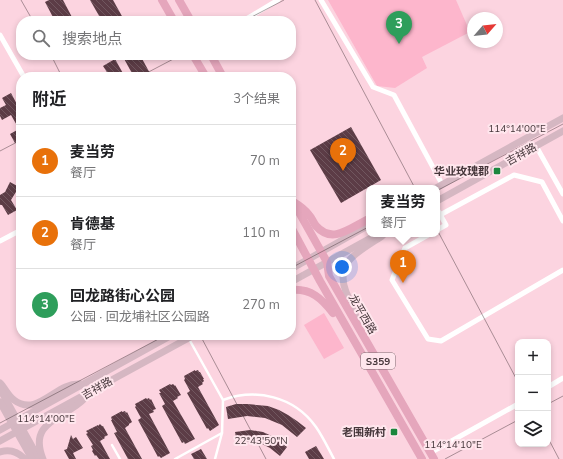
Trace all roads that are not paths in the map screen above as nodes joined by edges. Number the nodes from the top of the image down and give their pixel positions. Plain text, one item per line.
1 (162, 0) edge
2 (179, 0) edge
3 (278, 0) edge
4 (321, 0) edge
5 (171, 16) edge
6 (188, 16) edge
7 (251, 16) edge
8 (0, 35) edge
9 (196, 60) edge
10 (215, 60) edge
11 (21, 72) edge
12 (203, 72) edge
13 (221, 72) edge
14 (563, 118) edge
15 (563, 131) edge
16 (536, 146) junction
17 (439, 185) edge
18 (440, 185) edge
19 (563, 194) edge
20 (440, 199) edge
21 (296, 203) edge
22 (296, 207) edge
23 (440, 215) joint
24 (366, 220) edge
25 (563, 221) edge
26 (366, 227) edge
27 (440, 228) edge
28 (16, 233) edge
29 (296, 236) edge
30 (373, 237) edge
31 (380, 237) edge
32 (425, 237) edge
33 (0, 241) edge
34 (321, 252) junction
35 (308, 259) junction
36 (327, 262) junction
37 (296, 266) edge
38 (314, 270) junction
39 (563, 270) edge
40 (296, 279) edge
41 (296, 289) edge
42 (358, 327) junction
43 (350, 334) junction
44 (163, 340) edge
45 (184, 340) edge
46 (193, 340) edge
47 (563, 378) edge
48 (0, 383) edge
49 (82, 384) junction
50 (551, 385) edge
51 (0, 388) edge
52 (86, 394) junction
53 (222, 400) junction
54 (0, 402) edge
55 (515, 406) edge
56 (15, 422) junction
57 (0, 430) edge
58 (20, 431) junction
59 (222, 433) junction
60 (0, 441) edge
61 (112, 445) dead end
62 (0, 452) edge
63 (432, 456) edge
64 (25, 459) edge
65 (32, 459) edge
66 (39, 459) edge
67 (44, 459) edge
68 (120, 459) edge
69 (175, 459) edge
70 (215, 459) edge
71 (334, 459) edge
72 (422, 459) edge

1 - 5 main road
2 - 6 main road
3 - 7 street
4 - 17 street
8 - 11 street
9 - 12 main road
10 - 13 main road
14 - 18 main road, 吉祥路
15 - 16 main road, 吉祥路
16 - 19 street
16 - 20 main road, 吉祥路
21 - 24 main road
22 - 34 main road, 龙平西路 / S359
23 - 25 street
23 - 27 street
26 - 34 main road
28 - 33 street
29 - 35 main road, 龙平西路 / S359
30 - 36 main road
31 - 42 main road
32 - 39 street
34 - 35 main road
34 - 36 main road, 龙平西路 / S359
35 - 37 main road
35 - 38 main road, 龙平西路 / S359
36 - 38 main road
36 - 42 main road, 龙平西路 / S359
38 - 40 main road
38 - 43 main road, 龙平西路 / S359
41 - 43 main road
42 - 63 main road, 龙平西路 / S359
43 - 72 main road, 龙平西路 / S359
44 - 49 main road, 吉祥路
45 - 52 main road, 吉祥路
46 - 53 lane
47 - 50 street
48 - 49 main road
49 - 56 main road, 吉祥路
51 - 56 main road
52 - 58 main road, 吉祥路
52 - 67 main road
53 - 59 lane
53 - 71 lane
54 - 56 main road
55 - 63 street
56 - 57 main road, 吉祥路
56 - 58 main road
58 - 60 main road, 吉祥路
58 - 65 main road
58 - 66 main road
59 - 69 lane
59 - 70 lane
61 - 68 lane
62 - 64 main road

